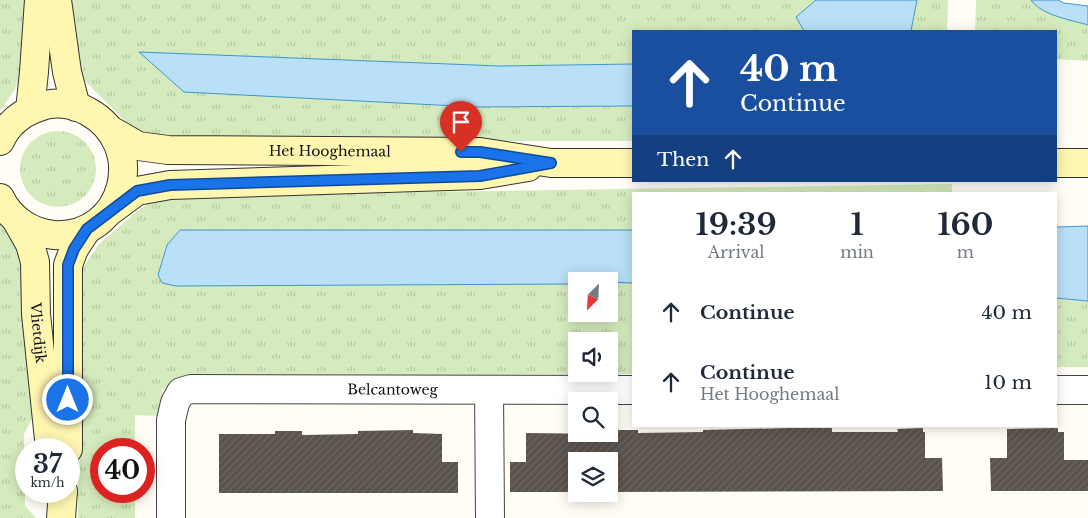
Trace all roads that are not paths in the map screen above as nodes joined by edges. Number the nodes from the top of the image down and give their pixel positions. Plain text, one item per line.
1 (39, 0) edge
2 (57, 0) edge
3 (76, 107) junction
4 (30, 110) junction
5 (112, 131) junction
6 (0, 141) edge
7 (551, 163) junction
8 (632, 163) edge
9 (1057, 163) edge
10 (1088, 163) edge
11 (0, 198) edge
12 (110, 210) junction
13 (17, 220) junction
14 (87, 229) junction
15 (489, 390) junction
16 (632, 390) edge
17 (1057, 390) edge
18 (1088, 390) edge
19 (49, 438) edge
20 (68, 438) edge
21 (171, 518) edge
22 (490, 518) edge

1 - 4 street
2 - 3 street
3 - 4 street
3 - 5 street
4 - 6 street
5 - 7 street, Het Hooghemaal
5 - 12 street
7 - 8 street, Het Hooghemaal
7 - 12 street, Het Hooghemaal
9 - 10 street
11 - 13 street
12 - 14 street, Het Hooghemaal
13 - 14 street
13 - 19 street, Vlietdijk
14 - 20 street, Vlietdijk
15 - 16 street, Belcantoweg
15 - 21 street, Belcantoweg
15 - 22 street
17 - 18 street

